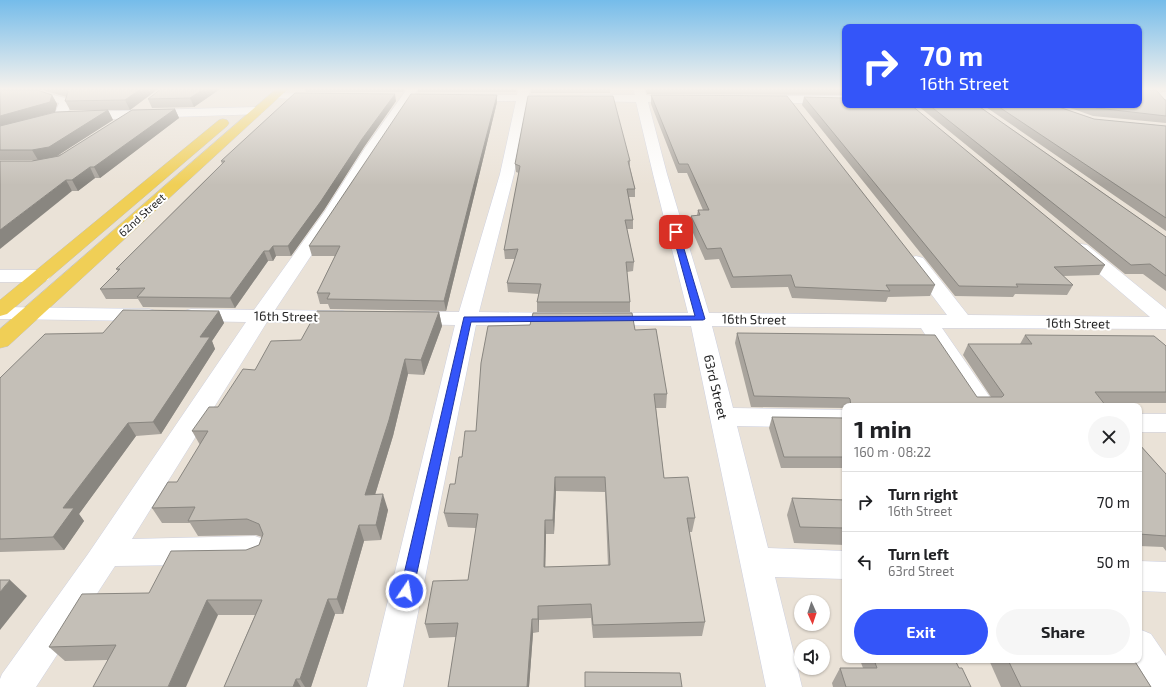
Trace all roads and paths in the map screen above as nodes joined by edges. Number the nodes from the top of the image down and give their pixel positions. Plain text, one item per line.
1 (123, 121) edge
2 (225, 121) edge
3 (246, 121) edge
4 (391, 121) edge
5 (518, 121) edge
6 (647, 121) edge
7 (112, 128) edge
8 (1068, 238) edge
9 (904, 247) edge
10 (0, 276) edge
11 (41, 276) junction
12 (0, 310) edge
13 (0, 314) edge
14 (30, 314) junction
15 (260, 316) junction
16 (363, 318) edge
17 (395, 318) edge
18 (467, 319) junction
19 (700, 319) junction
20 (1166, 319) edge
21 (927, 321) junction
22 (962, 321) junction
23 (1166, 323) edge
24 (1137, 324) junction
25 (0, 340) edge
26 (1160, 345) edge
27 (982, 403) edge
28 (723, 417) junction
29 (842, 419) edge
30 (1142, 423) edge
31 (1166, 423) edge
32 (255, 550) edge
33 (106, 553) junction
34 (755, 562) junction
35 (842, 565) edge
36 (1142, 576) edge
37 (1166, 576) edge
38 (1142, 651) edge
39 (15, 687) edge
40 (385, 687) edge
41 (784, 687) edge
42 (1165, 687) edge

1 - 7 street
2 - 11 main road, 62nd Street
3 - 14 main road, 62nd Street
4 - 15 street
5 - 18 street
6 - 19 street, 63rd Street
8 - 20 street
9 - 22 street
10 - 11 street
11 - 12 main road, 62nd Street
13 - 14 street, 16th Street
14 - 15 street, 16th Street
14 - 25 main road, 62nd Street
15 - 16 street, 16th Street
15 - 33 street
17 - 18 street, 16th Street
18 - 19 street, 16th Street
18 - 40 street
19 - 21 street, 16th Street
19 - 28 street, 63rd Street
21 - 22 street, 16th Street
21 - 27 street
22 - 24 street, 16th Street
23 - 24 street, 16th Street
24 - 26 street
28 - 29 street
28 - 34 street, 63rd Street
30 - 31 street
32 - 33 street
33 - 39 street
34 - 35 street
34 - 41 street, 63rd Street
36 - 37 street
38 - 42 street

